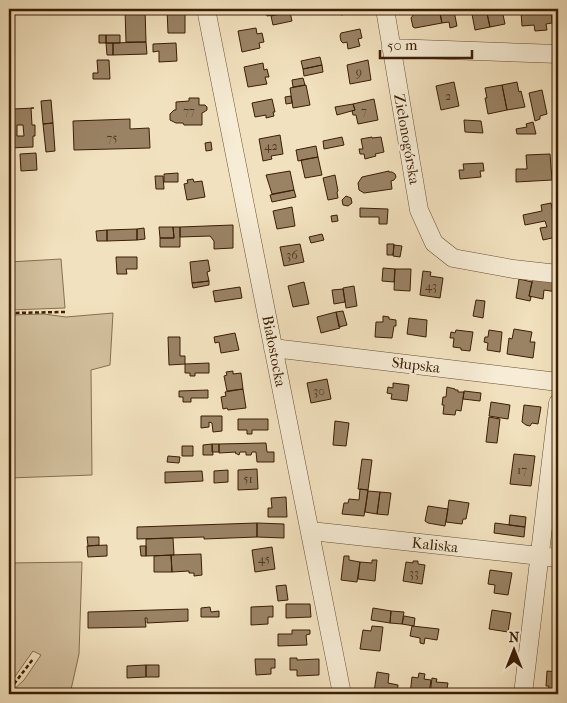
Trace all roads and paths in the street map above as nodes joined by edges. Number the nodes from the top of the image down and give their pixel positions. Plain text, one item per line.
1 (206, 9) edge
2 (385, 9) edge
3 (391, 48) junction
4 (558, 54) edge
5 (558, 274) edge
6 (65, 312) dead end
7 (9, 313) edge
8 (274, 348) junction
9 (558, 382) edge
10 (558, 404) edge
11 (311, 531) junction
12 (539, 556) junction
13 (558, 558) edge
14 (33, 659) dead end
15 (9, 688) edge
16 (342, 694) edge
17 (523, 694) edge

1 - 8 street, Białostocka
2 - 3 street, Zielonogórska
3 - 4 street
3 - 5 street, Zielonogórska
6 - 7 path
8 - 9 street, Słupska
8 - 11 street, Białostocka
10 - 12 street
11 - 12 street, Kaliska
11 - 16 street, Białostocka
12 - 13 street, Kaliska
12 - 17 street
14 - 15 path

